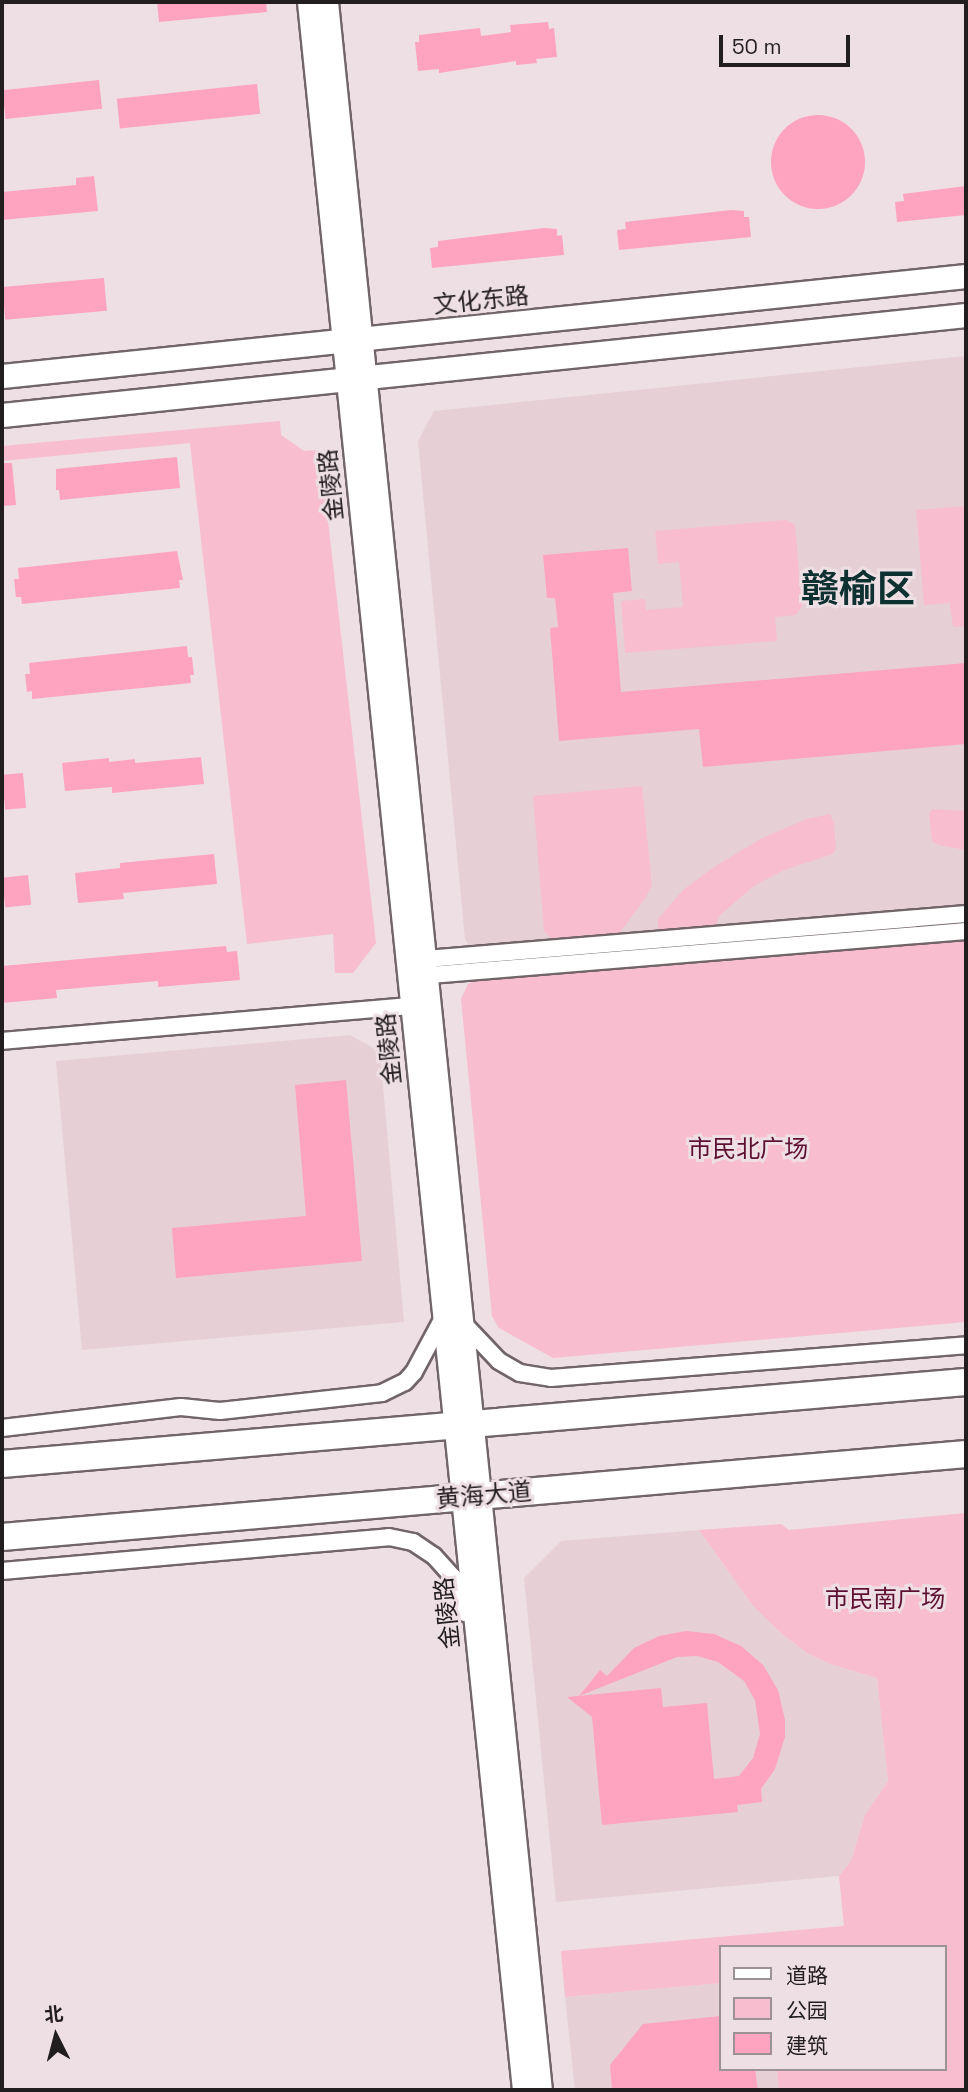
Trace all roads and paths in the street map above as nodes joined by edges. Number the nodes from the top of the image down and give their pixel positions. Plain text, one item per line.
1 (308, 2) edge
2 (327, 2) edge
3 (966, 276) edge
4 (966, 315) edge
5 (352, 340) junction
6 (2, 376) edge
7 (356, 378) junction
8 (2, 415) edge
9 (966, 914) edge
10 (966, 931) edge
11 (417, 968) junction
12 (411, 1006) junction
13 (2, 1041) edge
14 (453, 1321) junction
15 (966, 1345) edge
16 (966, 1382) edge
17 (464, 1425) junction
18 (2, 1428) edge
19 (966, 1454) edge
20 (2, 1464) edge
21 (471, 1496) junction
22 (2, 1537) edge
23 (2, 1571) edge
24 (490, 1773) junction
25 (523, 2090) edge
26 (541, 2090) edge

1 - 5 street, 金陵路
2 - 5 street, 金陵路
3 - 5 main road, 文化东路
4 - 7 main road
5 - 6 main road, 文化东路
5 - 7 street, 金陵路
7 - 8 main road
7 - 11 street, 金陵路
9 - 11 street
10 - 11 street
11 - 12 street, 金陵路
11 - 14 street, 金陵路
12 - 13 street
12 - 14 street, 金陵路
14 - 15 street
14 - 17 street, 金陵路
14 - 18 street
16 - 17 main road
17 - 20 main road
17 - 21 street, 金陵路
19 - 21 main road, 黄海大道
21 - 22 main road, 黄海大道
21 - 24 street, 金陵路
21 - 26 street, 金陵路
23 - 24 street
24 - 25 street, 金陵路

